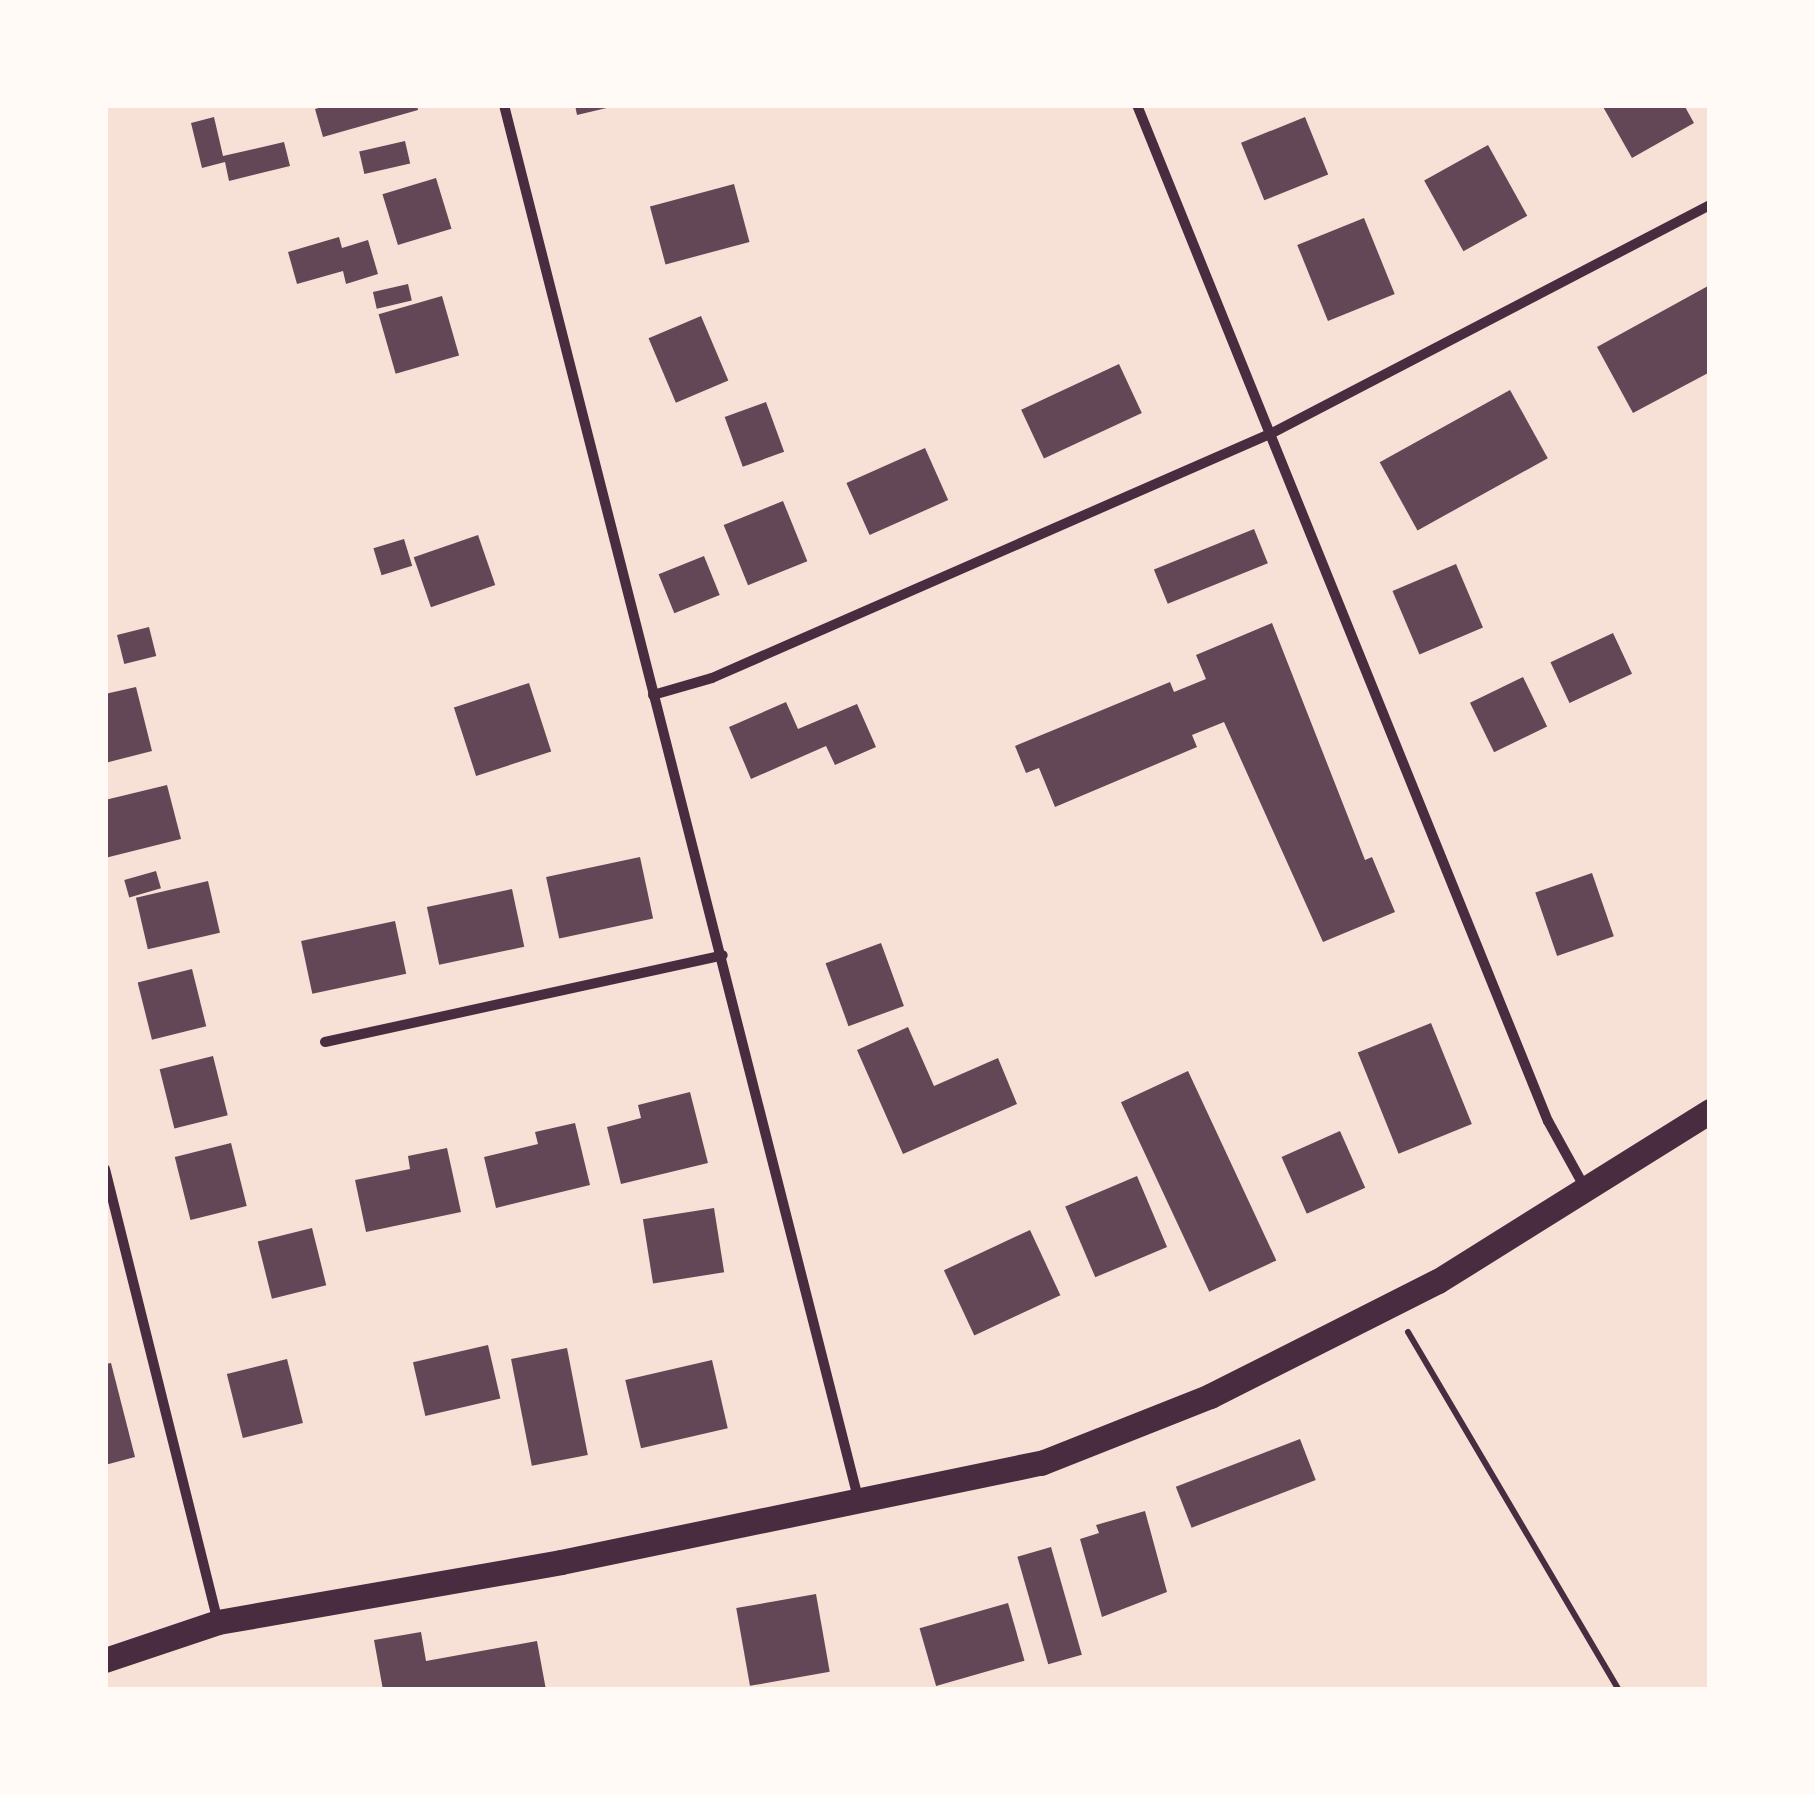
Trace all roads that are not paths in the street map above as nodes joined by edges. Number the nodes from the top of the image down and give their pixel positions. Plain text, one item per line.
1 (504, 105) edge
2 (1137, 105) edge
3 (1710, 206) edge
4 (1272, 432) junction
5 (654, 695) junction
6 (723, 955) junction
7 (326, 1042) dead end
8 (1710, 1110) edge
9 (105, 1169) edge
10 (1588, 1192) junction
11 (859, 1504) junction
12 (218, 1622) junction
13 (105, 1660) edge

1 - 5 street
2 - 4 street
3 - 4 street
4 - 5 street
4 - 10 street
5 - 6 street
6 - 7 street
6 - 11 street
8 - 10 main road
9 - 12 street
10 - 11 main road
11 - 12 main road
12 - 13 main road

